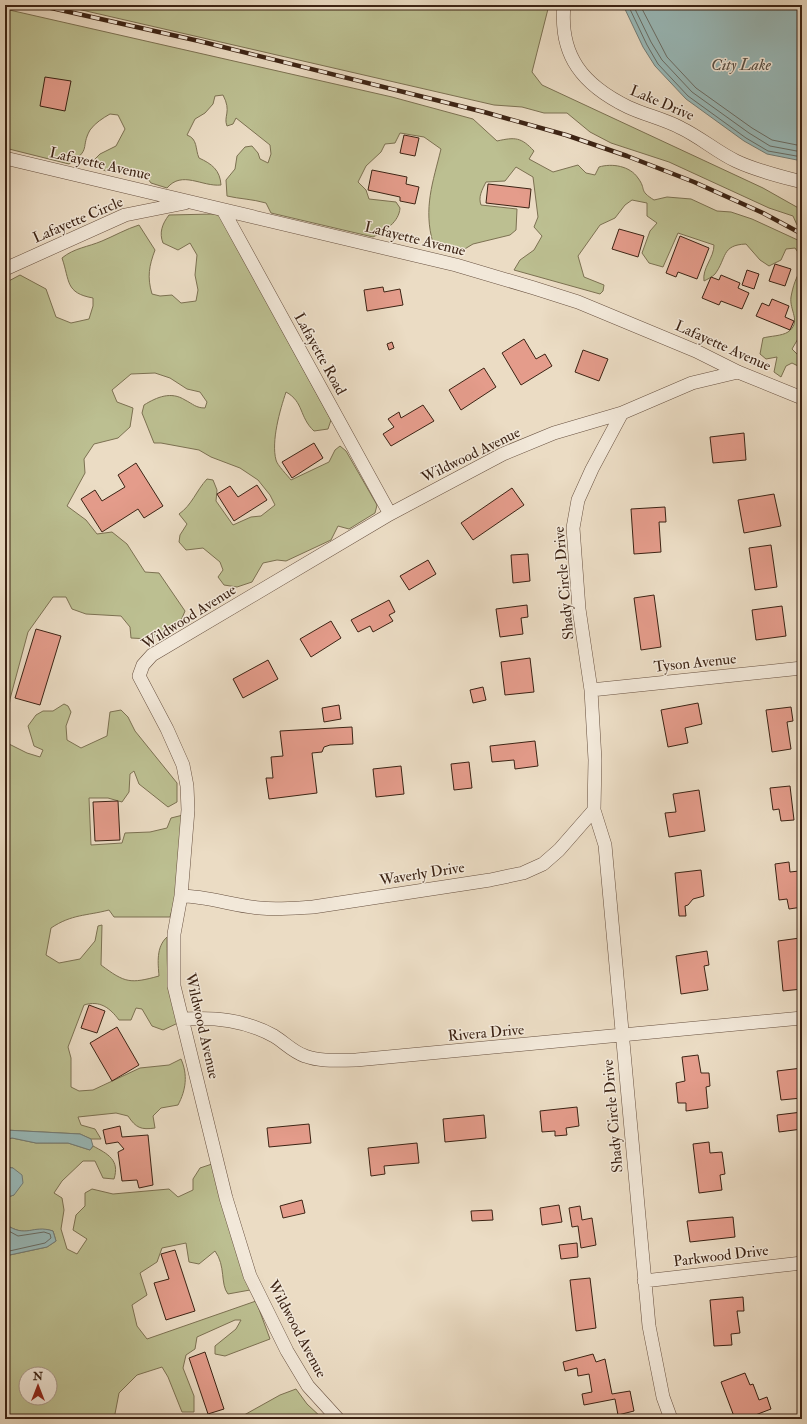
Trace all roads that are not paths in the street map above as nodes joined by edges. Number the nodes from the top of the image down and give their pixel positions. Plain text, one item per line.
1 (564, 5) edge
2 (5, 158) edge
3 (802, 182) edge
4 (188, 202) junction
5 (223, 210) junction
6 (5, 269) edge
7 (738, 372) junction
8 (802, 398) edge
9 (622, 414) junction
10 (390, 514) junction
11 (802, 668) edge
12 (591, 690) junction
13 (594, 810) junction
14 (181, 896) junction
15 (802, 1018) edge
16 (183, 1019) junction
17 (623, 1036) junction
18 (802, 1263) edge
19 (644, 1282) junction
20 (338, 1419) edge
21 (671, 1419) edge

1 - 3 street, Lake Drive
2 - 4 street, Lafayette Avenue
4 - 5 street, Lafayette Avenue
4 - 6 street, Lafayette Circle
5 - 7 street, Lafayette Avenue
5 - 10 street, Lafayette Road
7 - 8 street, Lafayette Avenue
7 - 9 street, Wildwood Avenue
9 - 10 street, Wildwood Avenue
9 - 12 street, Shady Circle Drive
10 - 14 street, Wildwood Avenue
11 - 12 street, Tyson Avenue
12 - 13 street, Shady Circle Drive
13 - 14 street, Waverly Drive
13 - 17 street, Shady Circle Drive
14 - 16 street, Wildwood Avenue
15 - 17 street, Rivera Drive
16 - 17 street, Rivera Drive
16 - 20 street, Wildwood Avenue
17 - 19 street, Shady Circle Drive
18 - 19 street, Parkwood Drive
19 - 21 street, Shady Circle Drive

